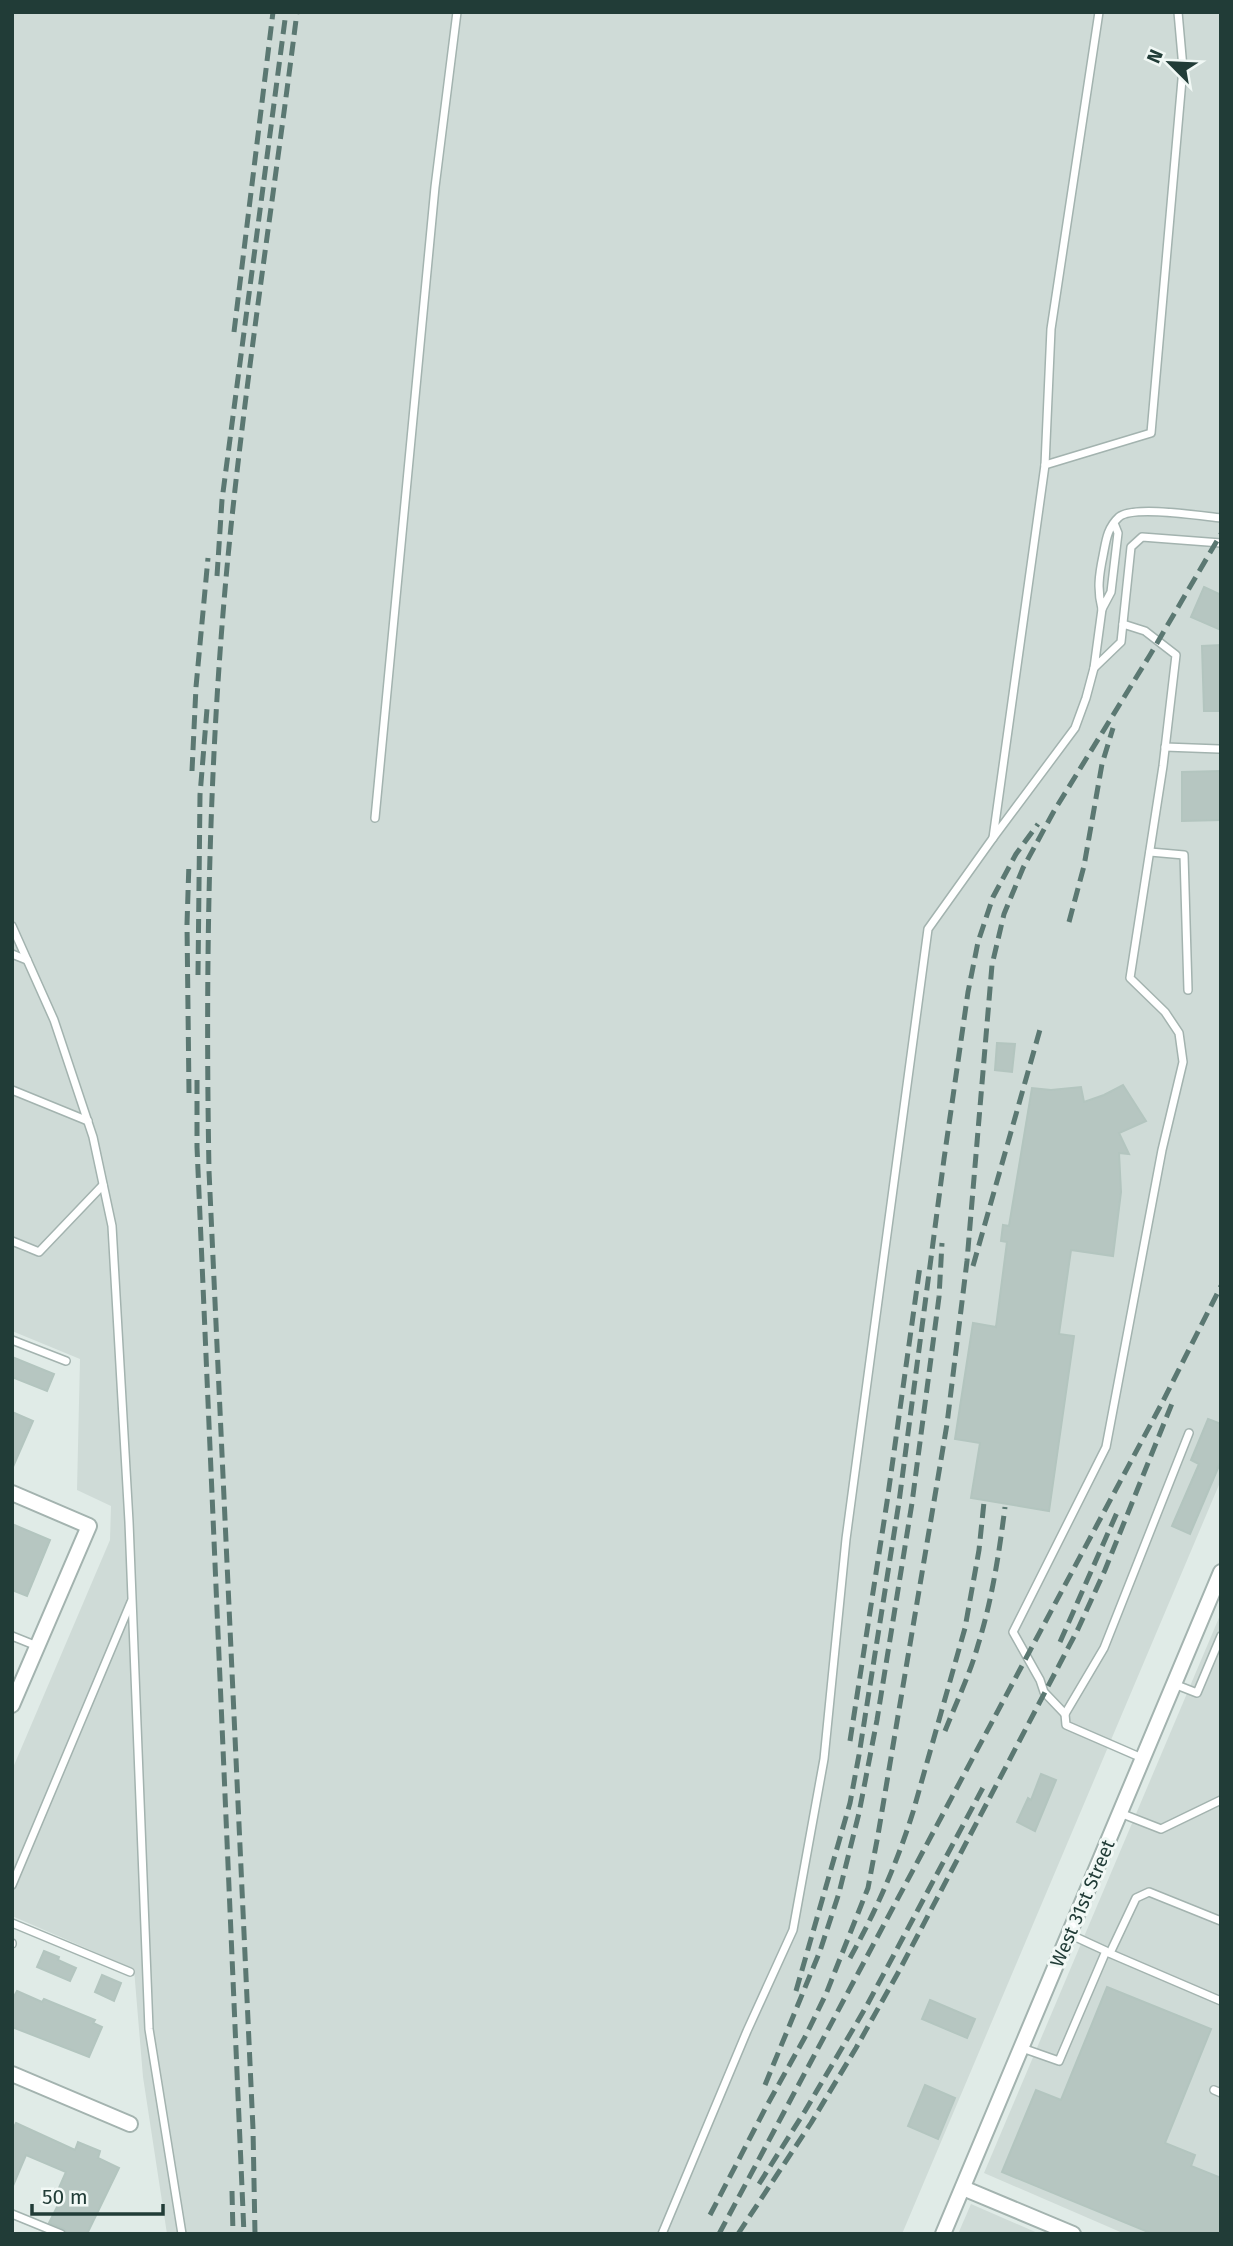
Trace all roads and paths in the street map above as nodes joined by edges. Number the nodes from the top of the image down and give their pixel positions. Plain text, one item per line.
1 (457, 12) edge
2 (1099, 12) edge
3 (1178, 12) edge
4 (1045, 465) junction
5 (1221, 518) edge
6 (1114, 523) junction
7 (1221, 542) edge
8 (1102, 609) junction
9 (1123, 624) junction
10 (1094, 668) junction
11 (1165, 747) junction
12 (1219, 749) dead end
13 (375, 818) dead end
14 (993, 838) junction
15 (1150, 852) junction
16 (12, 926) edge
17 (12, 954) edge
18 (27, 960) junction
19 (1188, 990) dead end
20 (12, 1090) edge
21 (88, 1121) junction
22 (103, 1185) junction
23 (12, 1241) edge
24 (12, 1340) edge
25 (66, 1361) dead end
26 (1189, 1433) dead end
27 (12, 1493) edge
28 (1221, 1573) edge
29 (132, 1598) junction
30 (12, 1636) edge
31 (1221, 1636) edge
32 (37, 1646) junction
33 (1219, 1646) edge
34 (1174, 1684) junction
35 (12, 1705) edge
36 (1065, 1714) junction
37 (1142, 1758) junction
38 (1221, 1800) edge
39 (1120, 1813) junction
40 (12, 1885) edge
41 (1221, 1921) edge
42 (12, 1923) edge
43 (1069, 1934) junction
44 (1108, 1952) junction
45 (130, 1972) dead end
46 (1221, 2001) edge
47 (1022, 2048) junction
48 (12, 2074) edge
49 (130, 2124) dead end
50 (963, 2188) junction
51 (12, 2214) edge
52 (61, 2234) edge
53 (182, 2234) edge
54 (662, 2234) edge
55 (943, 2234) edge
56 (1073, 2234) edge

1 - 13 lane
2 - 4 lane
3 - 4 lane
4 - 14 lane
5 - 6 lane
6 - 8 lane
6 - 8 lane
7 - 9 lane
8 - 10 lane
9 - 10 lane
9 - 11 lane
10 - 14 lane
11 - 12 lane
11 - 15 lane
14 - 54 lane
15 - 19 lane
15 - 36 lane
16 - 18 lane
17 - 18 lane
18 - 21 lane
20 - 21 lane
21 - 22 lane
22 - 23 lane
22 - 29 lane
24 - 25 lane
26 - 36 lane
27 - 32 street
28 - 34 street, West 31st Street
29 - 40 lane
29 - 53 lane
30 - 32 lane
31 - 33 lane
32 - 35 street
33 - 34 lane
34 - 37 street, West 31st Street
36 - 37 lane
37 - 39 street, West 31st Street
38 - 39 lane
39 - 43 street, West 31st Street
41 - 44 lane
42 - 45 lane
43 - 44 lane
43 - 47 street, West 31st Street
44 - 46 lane
44 - 47 lane
47 - 50 street, West 31st Street
48 - 49 street
50 - 55 street, West 31st Street
50 - 56 street
51 - 52 lane

